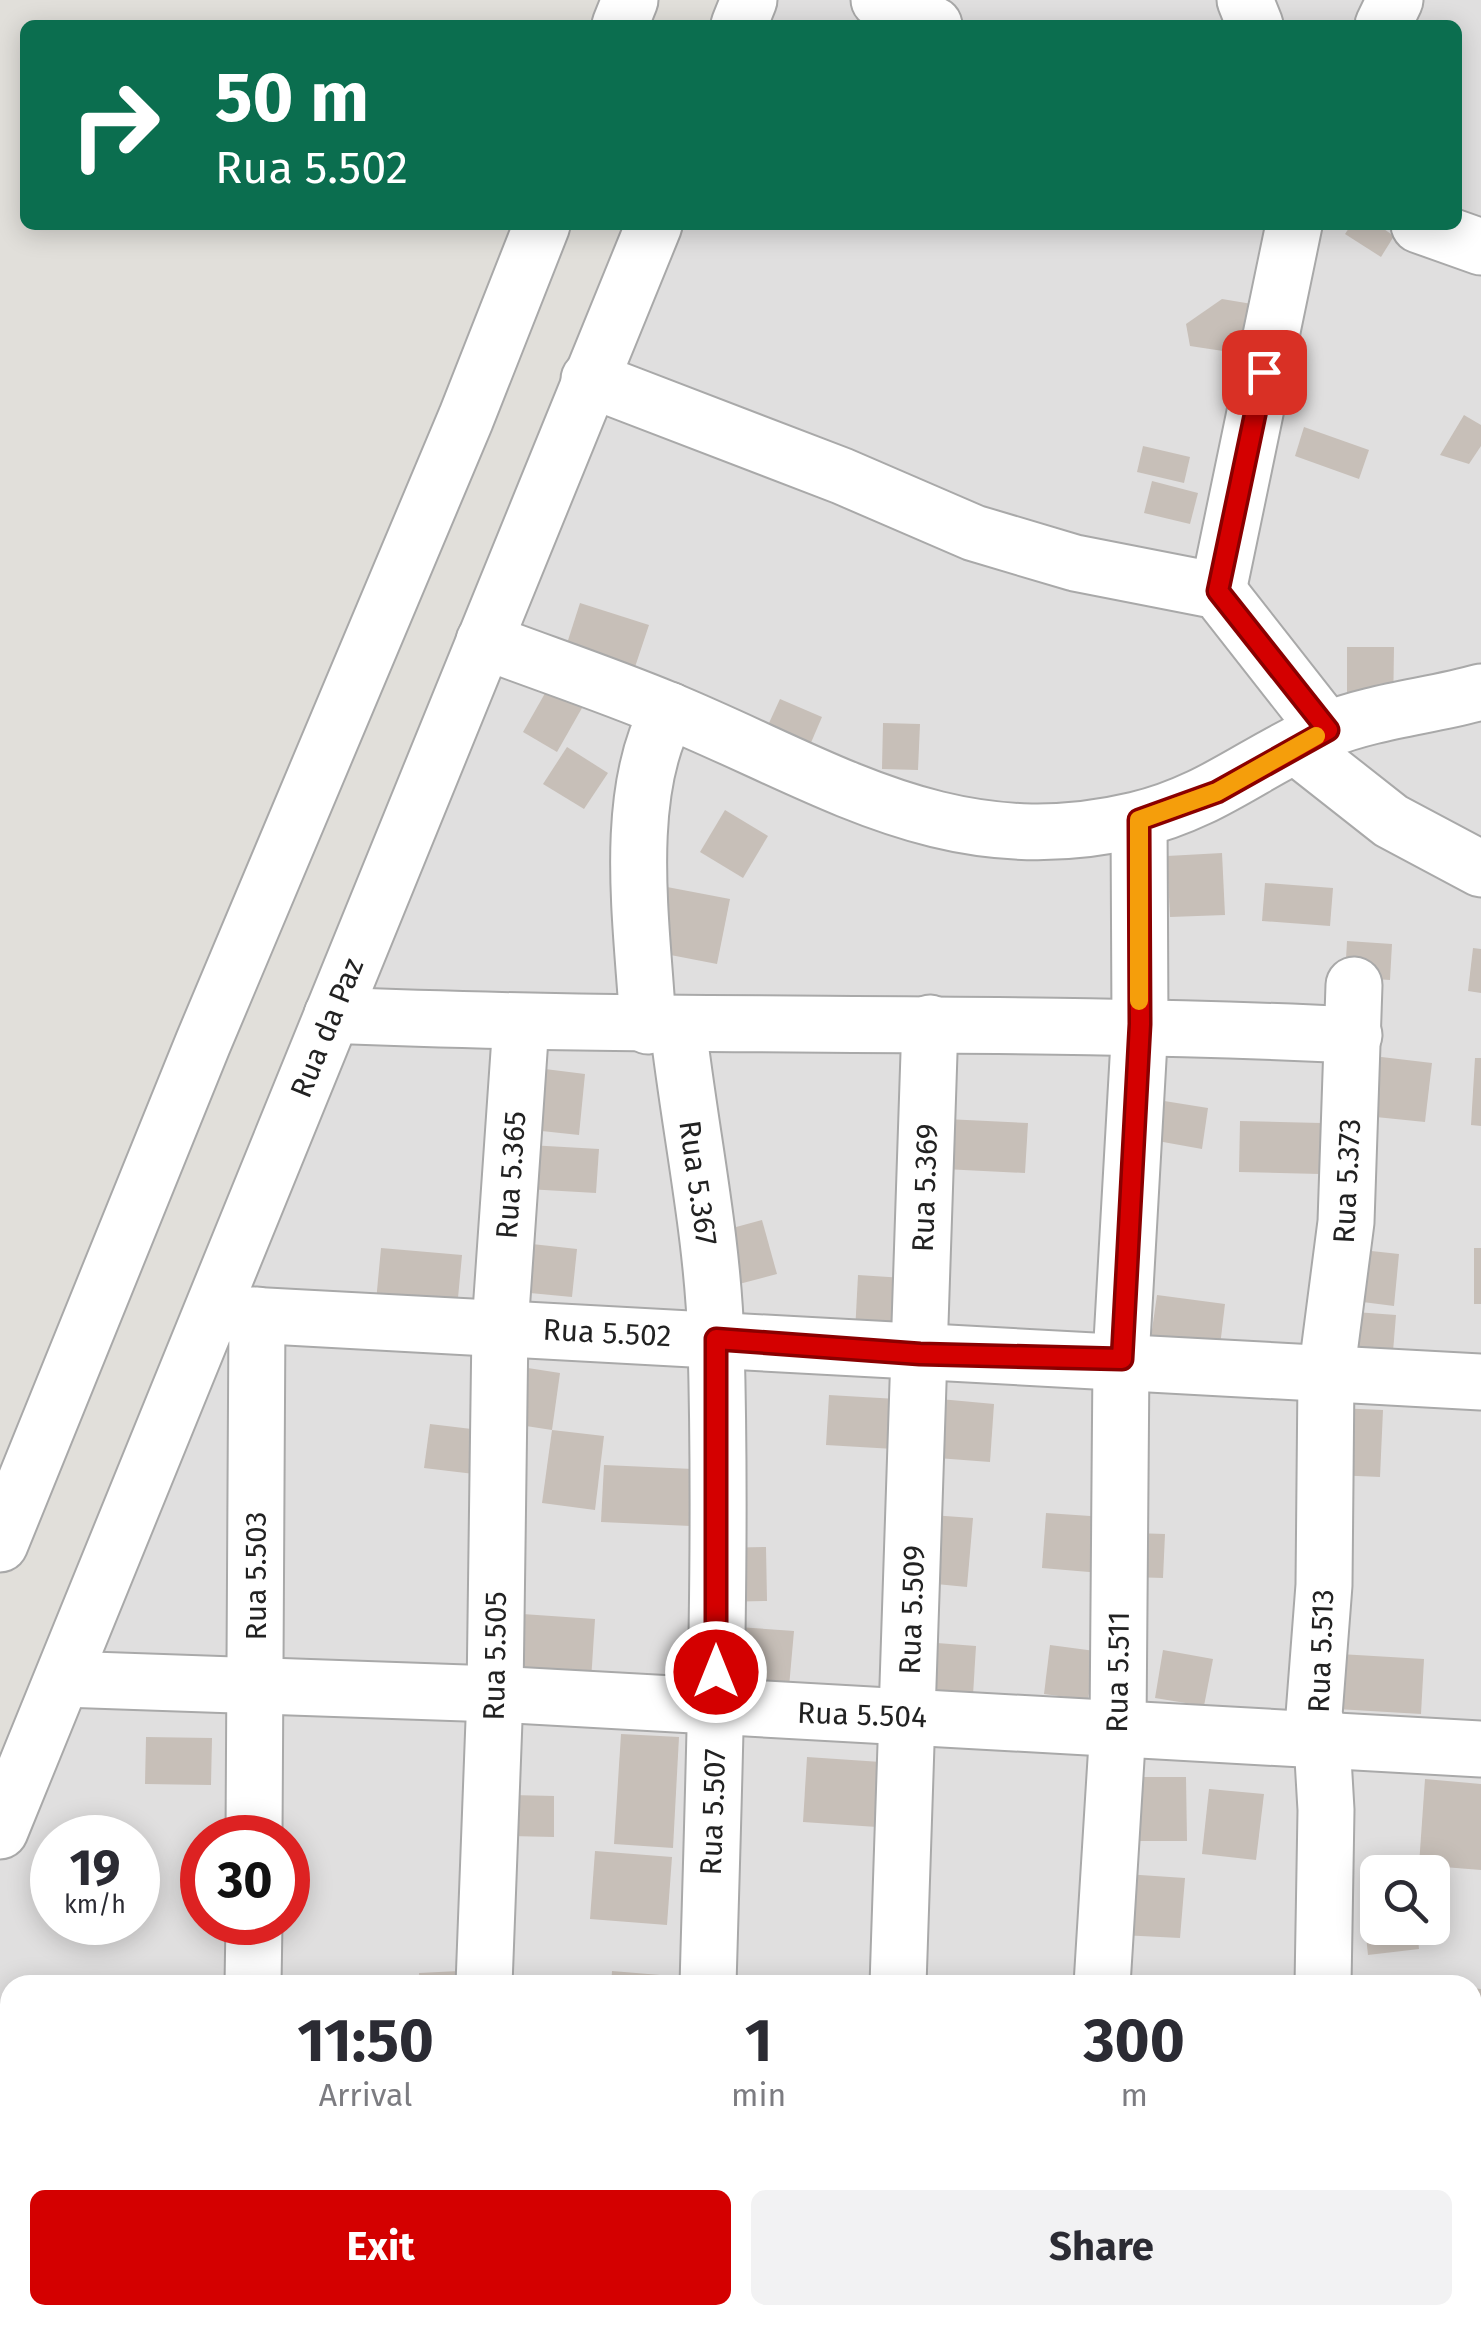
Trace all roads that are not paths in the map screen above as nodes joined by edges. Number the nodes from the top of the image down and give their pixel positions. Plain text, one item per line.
1 (879, 0) edge
2 (923, 20) edge
3 (540, 230) edge
4 (652, 230) edge
5 (1293, 230) edge
6 (1433, 230) edge
7 (1481, 247) edge
8 (589, 380) junction
9 (1218, 591) junction
10 (484, 641) junction
11 (1481, 692) edge
12 (669, 710) junction
13 (1312, 739) junction
14 (1139, 820) junction
15 (1481, 868) edge
16 (332, 1015) junction
17 (522, 1023) junction
18 (930, 1023) junction
19 (1140, 1024) junction
20 (663, 1026) junction
21 (235, 1314) junction
22 (500, 1327) junction
23 (716, 1339) junction
24 (920, 1354) junction
25 (1122, 1359) junction
26 (1326, 1376) junction
27 (1481, 1382) edge
28 (0, 1544) edge
29 (63, 1678) junction
30 (255, 1689) junction
31 (495, 1694) junction
32 (716, 1709) junction
33 (908, 1716) junction
34 (1118, 1727) junction
35 (1322, 1741) junction
36 (1481, 1749) edge
37 (254, 1815) edge
38 (0, 1831) edge
39 (254, 1945) edge
40 (253, 1975) edge
41 (484, 1975) edge
42 (708, 1975) edge
43 (898, 1975) edge
44 (1103, 1975) edge
45 (1323, 1975) edge

1 - 2 street
3 - 28 street
4 - 8 street, Rua da Paz
5 - 9 street
6 - 7 street
8 - 9 street
8 - 10 street, Rua da Paz
9 - 13 street
10 - 12 street
10 - 16 street, Rua da Paz
11 - 13 street
12 - 14 street
12 - 20 street, Rua 5.367
13 - 14 street
13 - 15 street
14 - 19 street, Rua 5.511
16 - 17 street
16 - 21 street, Rua da Paz
17 - 20 street
17 - 22 street, Rua 5.365
18 - 19 street
18 - 20 street
18 - 24 street, Rua 5.369
19 - 25 street, Rua 5.511
19 - 26 street, Rua 5.373
20 - 23 street, Rua 5.367
21 - 22 street, Rua 5.502
21 - 29 street, Rua da Paz
21 - 30 street, Rua 5.503
22 - 23 street, Rua 5.502
22 - 31 street, Rua 5.505
23 - 24 street, Rua 5.502
23 - 32 street, Rua 5.507
24 - 25 street, Rua 5.502
24 - 33 street, Rua 5.509
25 - 26 street, Rua 5.502
25 - 34 street, Rua 5.511
26 - 27 street, Rua 5.502
26 - 35 street, Rua 5.513
29 - 30 street, Rua 5.504
29 - 38 street, Rua da Paz
30 - 31 street, Rua 5.504
30 - 37 street, Rua 5.503
31 - 32 street, Rua 5.504
31 - 41 street, Rua 5.505
32 - 33 street, Rua 5.504
32 - 42 street, Rua 5.507
33 - 34 street, Rua 5.504
33 - 43 street, Rua 5.509
34 - 35 street, Rua 5.504
34 - 44 street, Rua 5.511
35 - 36 street, Rua 5.504
35 - 45 street, Rua 5.513
39 - 40 street

